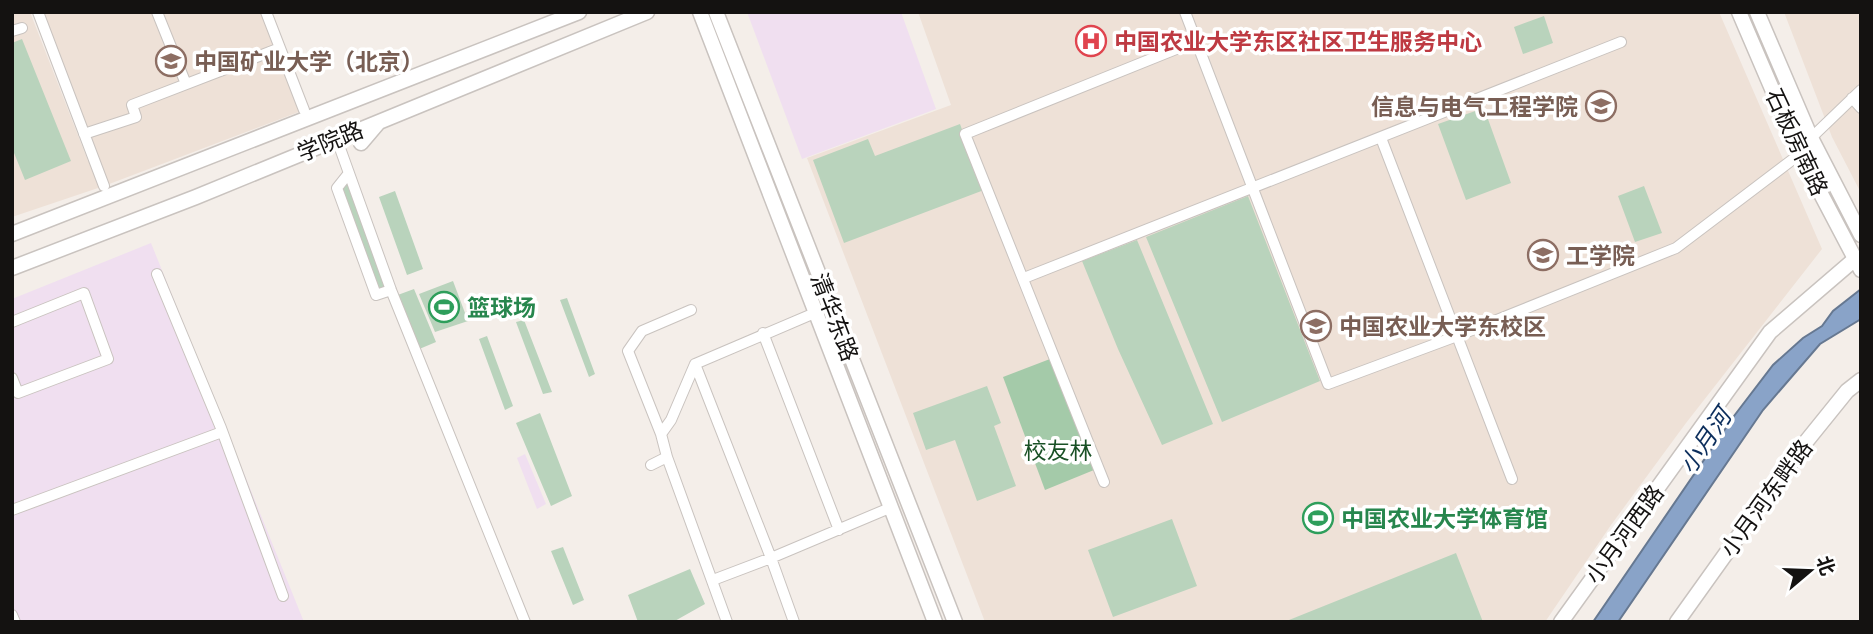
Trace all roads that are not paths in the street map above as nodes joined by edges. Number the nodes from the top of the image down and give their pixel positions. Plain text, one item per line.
1 (38, 12) edge
2 (158, 12) edge
3 (266, 12) edge
4 (579, 12) edge
5 (647, 12) edge
6 (700, 12) edge
7 (716, 12) edge
8 (1185, 12) edge
9 (1739, 12) edge
10 (1757, 12) edge
11 (1196, 41) junction
12 (1621, 42) dead end
13 (280, 48) junction
14 (443, 65) junction
15 (415, 68) dead end
16 (186, 84) junction
17 (1861, 90) edge
18 (1852, 97) junction
19 (1861, 108) edge
20 (304, 110) dead end
21 (380, 121) junction
22 (84, 134) junction
23 (1381, 138) junction
24 (1811, 138) junction
25 (361, 143) dead end
26 (302, 153) junction
27 (335, 153) joint
28 (1792, 160) dead end
29 (349, 173) junction
30 (104, 186) dead end
31 (1253, 189) junction
32 (12, 234) edge
33 (1861, 235) edge
34 (1858, 265) edge
35 (12, 268) edge
36 (157, 274) dead end
37 (1024, 278) junction
38 (391, 290) junction
39 (691, 310) dead end
40 (817, 312) junction
41 (12, 321) edge
42 (763, 333) junction
43 (1457, 336) junction
44 (695, 364) junction
45 (12, 379) edge
46 (1861, 380) edge
47 (15, 394) edge
48 (222, 432) junction
49 (661, 434) junction
50 (667, 457) junction
51 (651, 465) dead end
52 (1512, 479) dead end
53 (1104, 482) dead end
54 (892, 507) junction
55 (12, 510) edge
56 (839, 530) junction
57 (771, 558) junction
58 (713, 580) junction
59 (283, 596) dead end
60 (12, 615) edge
61 (15, 622) edge
62 (524, 622) edge
63 (727, 622) edge
64 (794, 622) edge
65 (935, 622) edge
66 (955, 622) edge
67 (1561, 622) edge
68 (1677, 622) edge

1 - 22 street
2 - 16 street
3 - 13 street
4 - 14 main road, 学院路
5 - 21 main road, 学院路
6 - 40 main road, 清华东路
7 - 66 main road, 清华东路
8 - 11 street
9 - 34 main road, 石板房南路
10 - 24 main road, 石板房南路
11 - 31 street
11 - 37 street
12 - 23 street
13 - 16 street
13 - 20 street
14 - 15 main road
14 - 32 main road, 学院路
16 - 22 street
17 - 18 street
18 - 19 street
18 - 24 street
21 - 25 main road
21 - 26 main road, 学院路
22 - 30 street
23 - 31 street
23 - 43 street
24 - 33 main road, 石板房南路
26 - 27 main road
26 - 35 main road, 学院路
27 - 29 street
28 - 43 street
29 - 38 street
29 - 38 street
31 - 37 street
31 - 43 street
34 - 67 main road, 小月河西路
36 - 48 street
37 - 53 street
38 - 62 street
39 - 49 street
40 - 42 street
40 - 54 main road, 清华东路
41 - 47 street
42 - 44 street
42 - 56 street
43 - 52 street
44 - 49 street
44 - 57 street
45 - 47 street
46 - 68 main road, 小月河东畔路
48 - 55 street
48 - 59 street
49 - 50 street
50 - 51 street
50 - 58 street
54 - 56 street
54 - 65 main road, 清华东路
56 - 57 street
57 - 58 street
57 - 64 street
58 - 63 street
60 - 61 street

